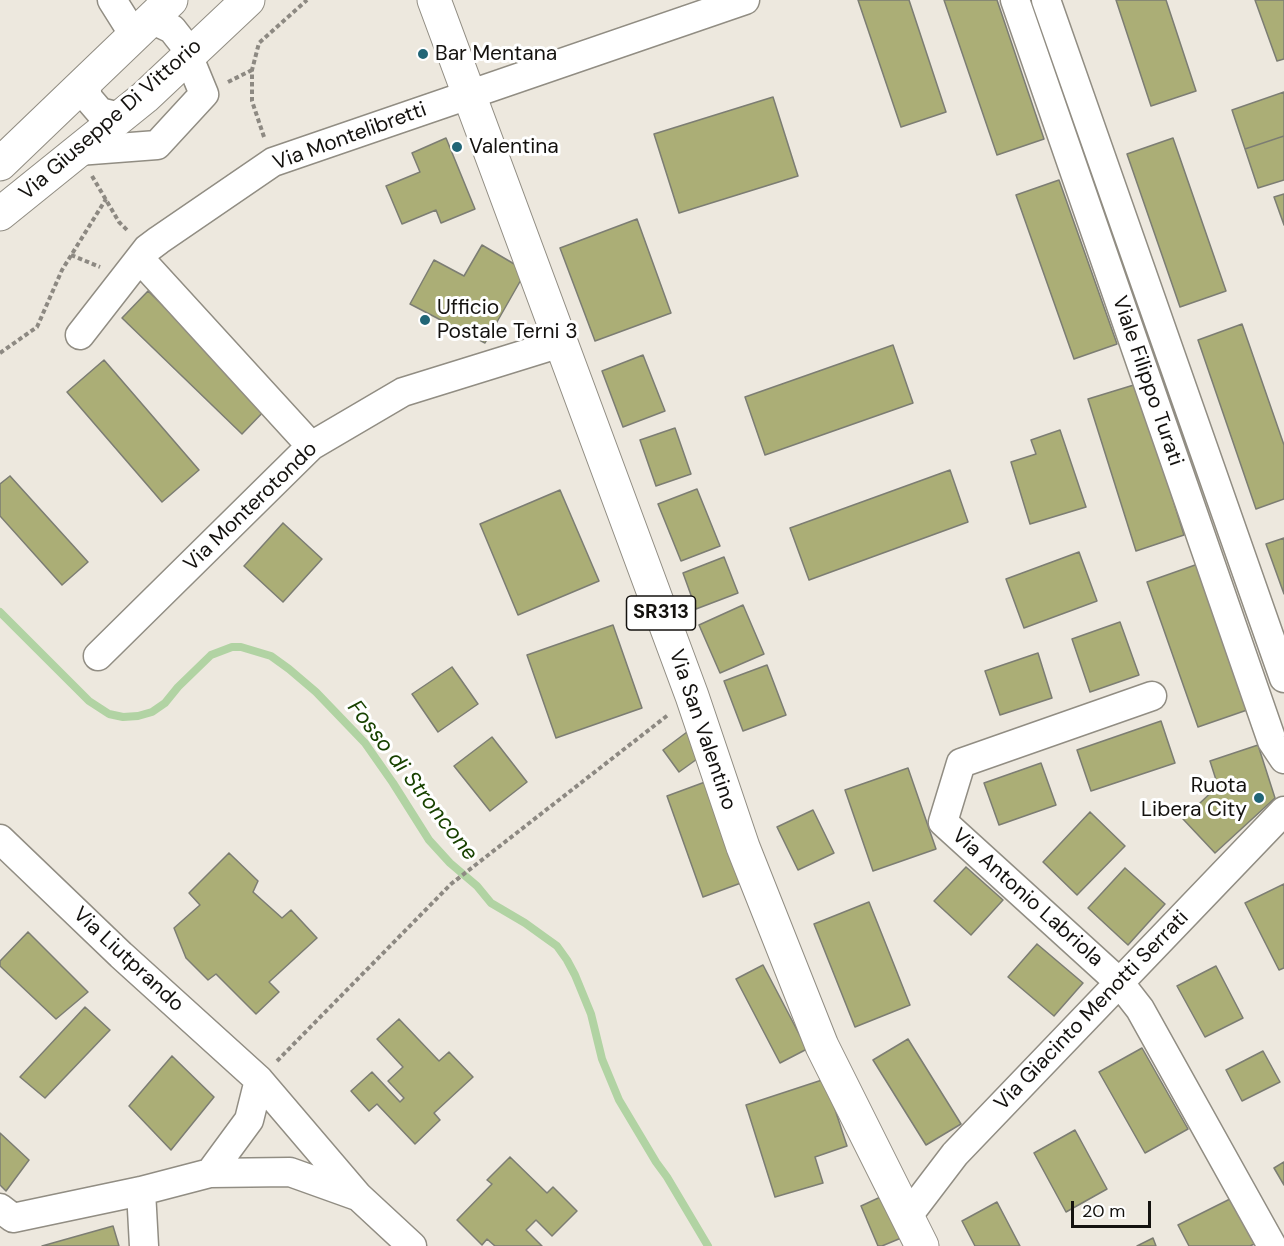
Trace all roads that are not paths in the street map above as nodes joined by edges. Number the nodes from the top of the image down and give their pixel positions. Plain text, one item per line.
1 (112, 0) edge
2 (248, 0) edge
3 (434, 0) edge
4 (745, 0) edge
5 (1015, 0) edge
6 (1046, 0) edge
7 (152, 18) edge
8 (189, 55) junction
9 (85, 82) junction
10 (470, 94) junction
11 (120, 117) junction
12 (78, 151) junction
13 (0, 164) edge
14 (0, 214) edge
15 (144, 254) junction
16 (80, 335) dead end
17 (561, 343) junction
18 (311, 446) junction
19 (98, 656) dead end
20 (1284, 678) edge
21 (1152, 696) dead end
22 (1284, 759) edge
23 (1284, 811) edge
24 (0, 838) edge
25 (1119, 982) junction
26 (259, 1080) junction
27 (210, 1173) junction
28 (141, 1191) junction
29 (358, 1196) junction
30 (0, 1208) edge
31 (907, 1217) junction
32 (144, 1246) edge
33 (412, 1246) edge
34 (922, 1246) edge
35 (1272, 1246) edge

1 - 7 street
2 - 8 main road, Via Giuseppe Di Vittorio
3 - 10 main road, Via San Valentino / SR313
4 - 10 street, Via Montelibretti
5 - 22 street, Viale Filippo Turati
6 - 20 street, Viale Filippo Turati
7 - 8 street
7 - 9 main road, Via Giuseppe Di Vittorio
8 - 11 main road, Via Giuseppe Di Vittorio
8 - 12 street
9 - 11 street
9 - 13 main road, Via Giuseppe Di Vittorio
10 - 15 street, Via Montelibretti
10 - 17 main road, Via San Valentino / SR313
11 - 12 main road, Via Giuseppe Di Vittorio
12 - 14 main road, Via Giuseppe Di Vittorio
15 - 16 street, Via Montelibretti
15 - 18 street
17 - 18 street, Via Monterotondo
17 - 31 main road, Via San Valentino / SR313
18 - 19 street, Via Monterotondo
21 - 25 street, Via Antonio Labriola
23 - 25 street, Via Giacinto Menotti Serrati
24 - 26 street, Via Liutprando
25 - 31 street, Via Giacinto Menotti Serrati
25 - 35 street
26 - 27 street
26 - 29 street, Via Liutprando
27 - 28 street, Via Liutprando
27 - 29 street, Via Liutprando
28 - 30 street, Via Liutprando
28 - 32 street
29 - 33 street, Via Liutprando
31 - 34 main road, Via San Valentino / SR313

